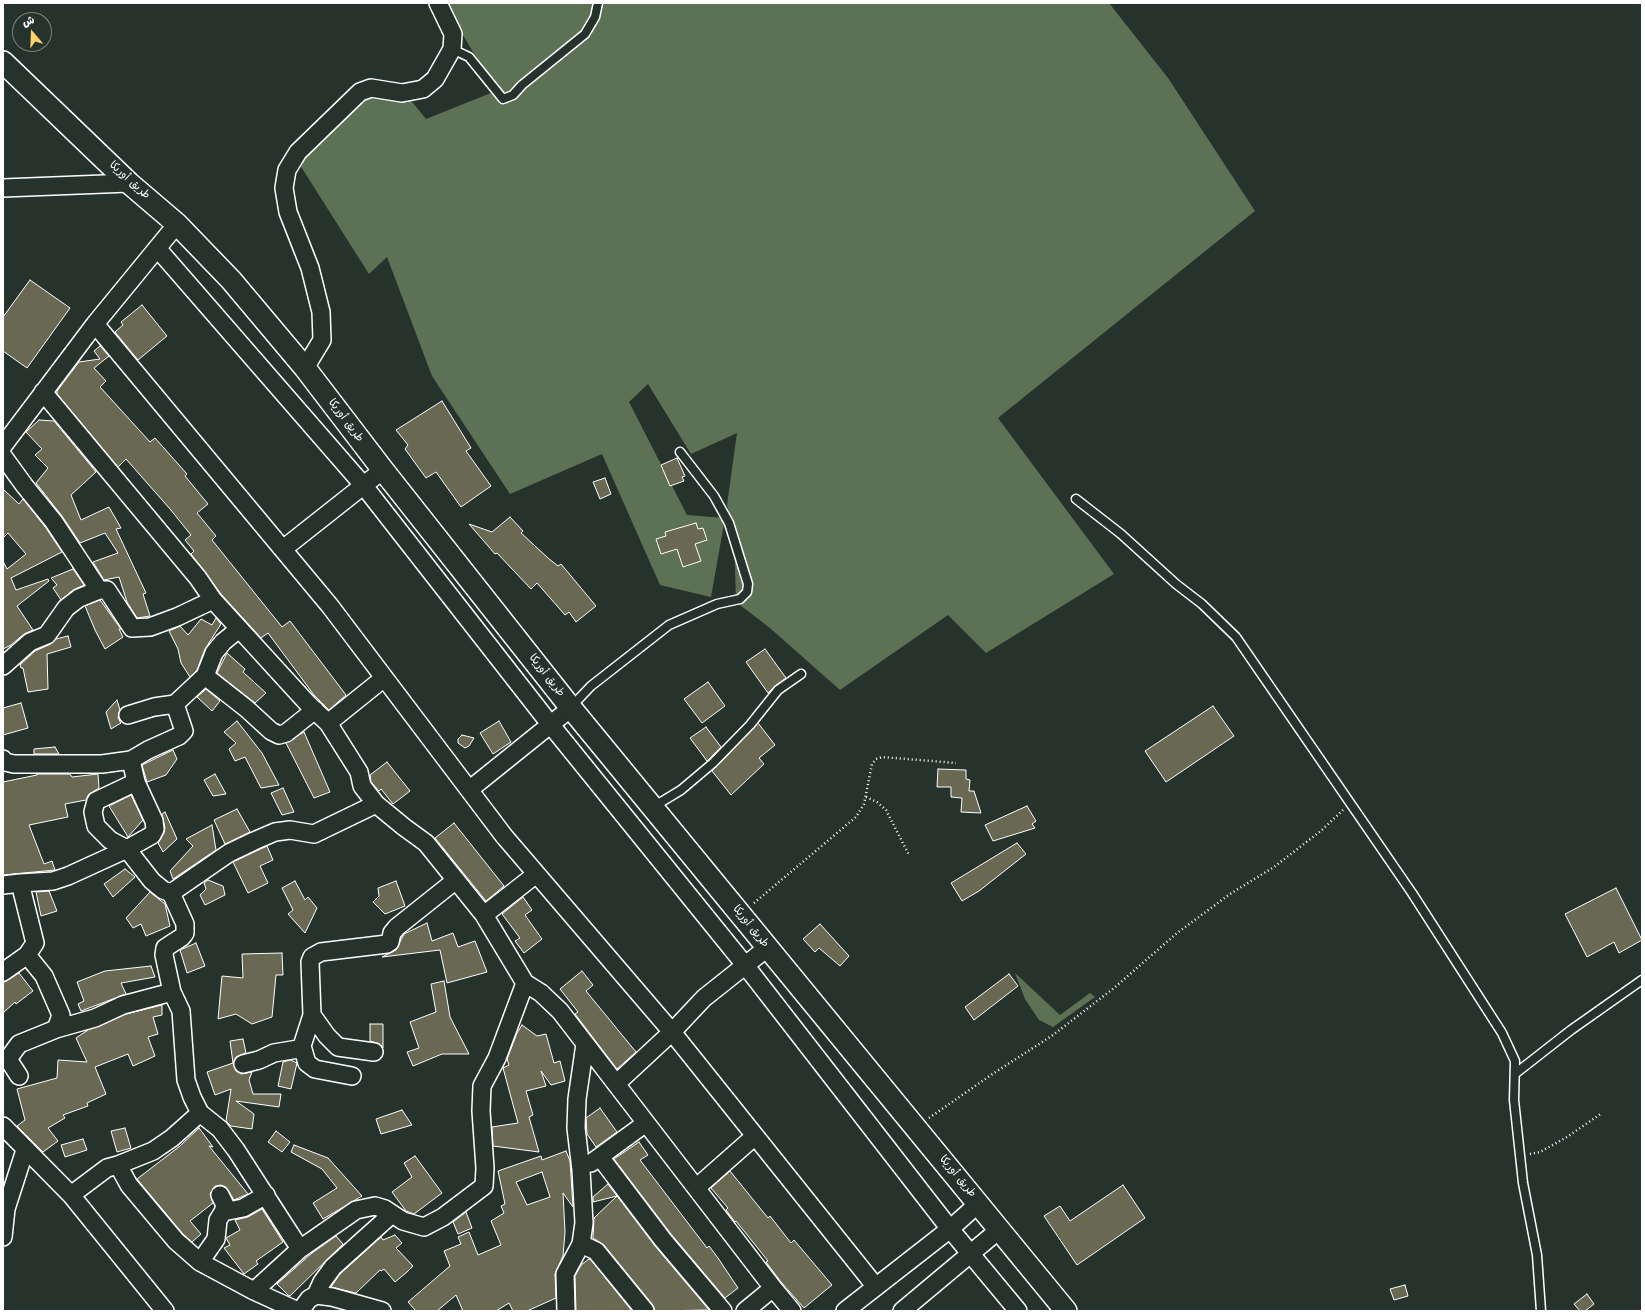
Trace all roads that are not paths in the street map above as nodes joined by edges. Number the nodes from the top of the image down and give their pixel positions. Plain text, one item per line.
1 (438, 3) edge
2 (598, 3) edge
3 (452, 49) junction
4 (3, 62) edge
5 (129, 183) junction
6 (3, 188) edge
7 (177, 224) junction
8 (157, 248) junction
9 (95, 324) junction
10 (304, 368) junction
11 (43, 392) junction
12 (3, 446) edge
13 (680, 452) dead end
14 (3, 456) edge
15 (383, 470) junction
16 (364, 486) junction
17 (1076, 498) dead end
18 (283, 549) junction
19 (100, 590) junction
20 (213, 600) junction
21 (239, 629) junction
22 (3, 666) edge
23 (801, 674) dead end
24 (206, 676) junction
25 (384, 678) junction
26 (175, 704) junction
27 (571, 708) junction
28 (315, 710) junction
29 (128, 715) dead end
30 (328, 723) junction
31 (550, 724) junction
32 (3, 759) edge
33 (131, 760) junction
34 (136, 782) junction
35 (469, 790) junction
36 (376, 804) junction
37 (652, 808) junction
38 (127, 849) junction
39 (535, 875) junction
40 (456, 880) junction
41 (20, 883) junction
42 (3, 885) edge
43 (172, 894) junction
44 (484, 915) junction
45 (767, 948) junction
46 (27, 955) junction
47 (745, 965) junction
48 (3, 972) edge
49 (1642, 980) edge
50 (525, 983) junction
51 (172, 992) junction
52 (312, 1015) junction
53 (56, 1029) junction
54 (672, 1032) junction
55 (585, 1044) junction
56 (302, 1046) junction
57 (374, 1052) dead end
58 (243, 1064) dead end
59 (1516, 1074) junction
60 (19, 1076) dead end
61 (352, 1076) dead end
62 (617, 1083) junction
63 (200, 1113) junction
64 (646, 1123) junction
65 (3, 1126) edge
66 (755, 1136) junction
67 (25, 1150) junction
68 (600, 1157) junction
69 (118, 1166) junction
70 (581, 1170) junction
71 (696, 1188) junction
72 (71, 1195) junction
73 (220, 1195) dead end
74 (266, 1195) junction
75 (979, 1203) junction
76 (223, 1212) junction
77 (392, 1214) junction
78 (950, 1228) junction
79 (1000, 1229) junction
80 (3, 1237) edge
81 (581, 1244) junction
82 (300, 1249) junction
83 (972, 1254) junction
84 (200, 1262) junction
85 (876, 1287) junction
86 (773, 1288) junction
87 (254, 1291) junction
88 (316, 1295) junction
89 (161, 1309) edge
90 (299, 1311) edge
91 (382, 1311) edge
92 (566, 1311) edge
93 (645, 1311) edge
94 (723, 1311) edge
95 (745, 1311) edge
96 (792, 1311) edge
97 (845, 1311) edge
98 (902, 1311) edge
99 (1018, 1311) edge
100 (1066, 1311) edge
101 (1541, 1311) edge

1 - 3 street
2 - 3 lane
3 - 10 street
4 - 5 street, طريق أوريكا
5 - 6 street
5 - 7 street, طريق أوريكا
7 - 8 street
7 - 10 street, طريق أوريكا
8 - 9 street
8 - 16 street
9 - 11 street
9 - 18 street
10 - 15 street, طريق أوريكا
11 - 12 street
11 - 20 street
13 - 27 lane
14 - 19 street
15 - 16 street
15 - 27 street, طريق أوريكا
16 - 18 street
16 - 31 street
17 - 59 lane
18 - 25 street
19 - 20 street
19 - 22 street
20 - 21 street
21 - 24 street
21 - 28 street
23 - 37 lane
24 - 26 street
24 - 28 street
25 - 30 street
25 - 35 street
26 - 29 street
26 - 33 street
27 - 31 street
27 - 37 street, طريق أوريكا
28 - 30 street
30 - 36 street
31 - 35 street
31 - 47 street
32 - 33 street
33 - 34 street
34 - 38 street
34 - 38 street
35 - 39 street
36 - 40 street
36 - 43 street
37 - 45 street, طريق أوريكا
38 - 41 street
38 - 43 street
39 - 44 street
39 - 54 street
40 - 44 street
40 - 52 street
41 - 42 street
41 - 46 street
43 - 51 street
44 - 50 street
45 - 47 street
45 - 75 street, طريق أوريكا
46 - 48 street
46 - 53 street
47 - 54 street
47 - 78 street
49 - 59 lane
50 - 55 street
50 - 77 street
51 - 53 street
51 - 63 street
52 - 56 street
52 - 57 street
53 - 60 street
54 - 62 street
54 - 66 street
55 - 62 street
55 - 70 street
56 - 58 street
56 - 61 street
59 - 101 lane
62 - 64 street
63 - 69 street
63 - 74 street
64 - 68 street
64 - 71 street
65 - 67 street
66 - 71 street
66 - 85 street
67 - 72 street
67 - 80 street
68 - 70 street
68 - 94 street
69 - 72 street
69 - 84 street
70 - 81 street
71 - 86 street
72 - 89 street
73 - 76 street
74 - 76 street
74 - 82 street
75 - 78 street
75 - 79 street, طريق أوريكا
76 - 84 street
77 - 82 street
77 - 88 street
78 - 83 street
78 - 85 street
79 - 83 street
79 - 100 street, طريق أوريكا
81 - 92 street
81 - 93 street
82 - 87 street
83 - 98 street
83 - 99 street
84 - 87 street
85 - 97 street
86 - 95 street
86 - 96 street
87 - 90 street
88 - 90 street
88 - 91 street

